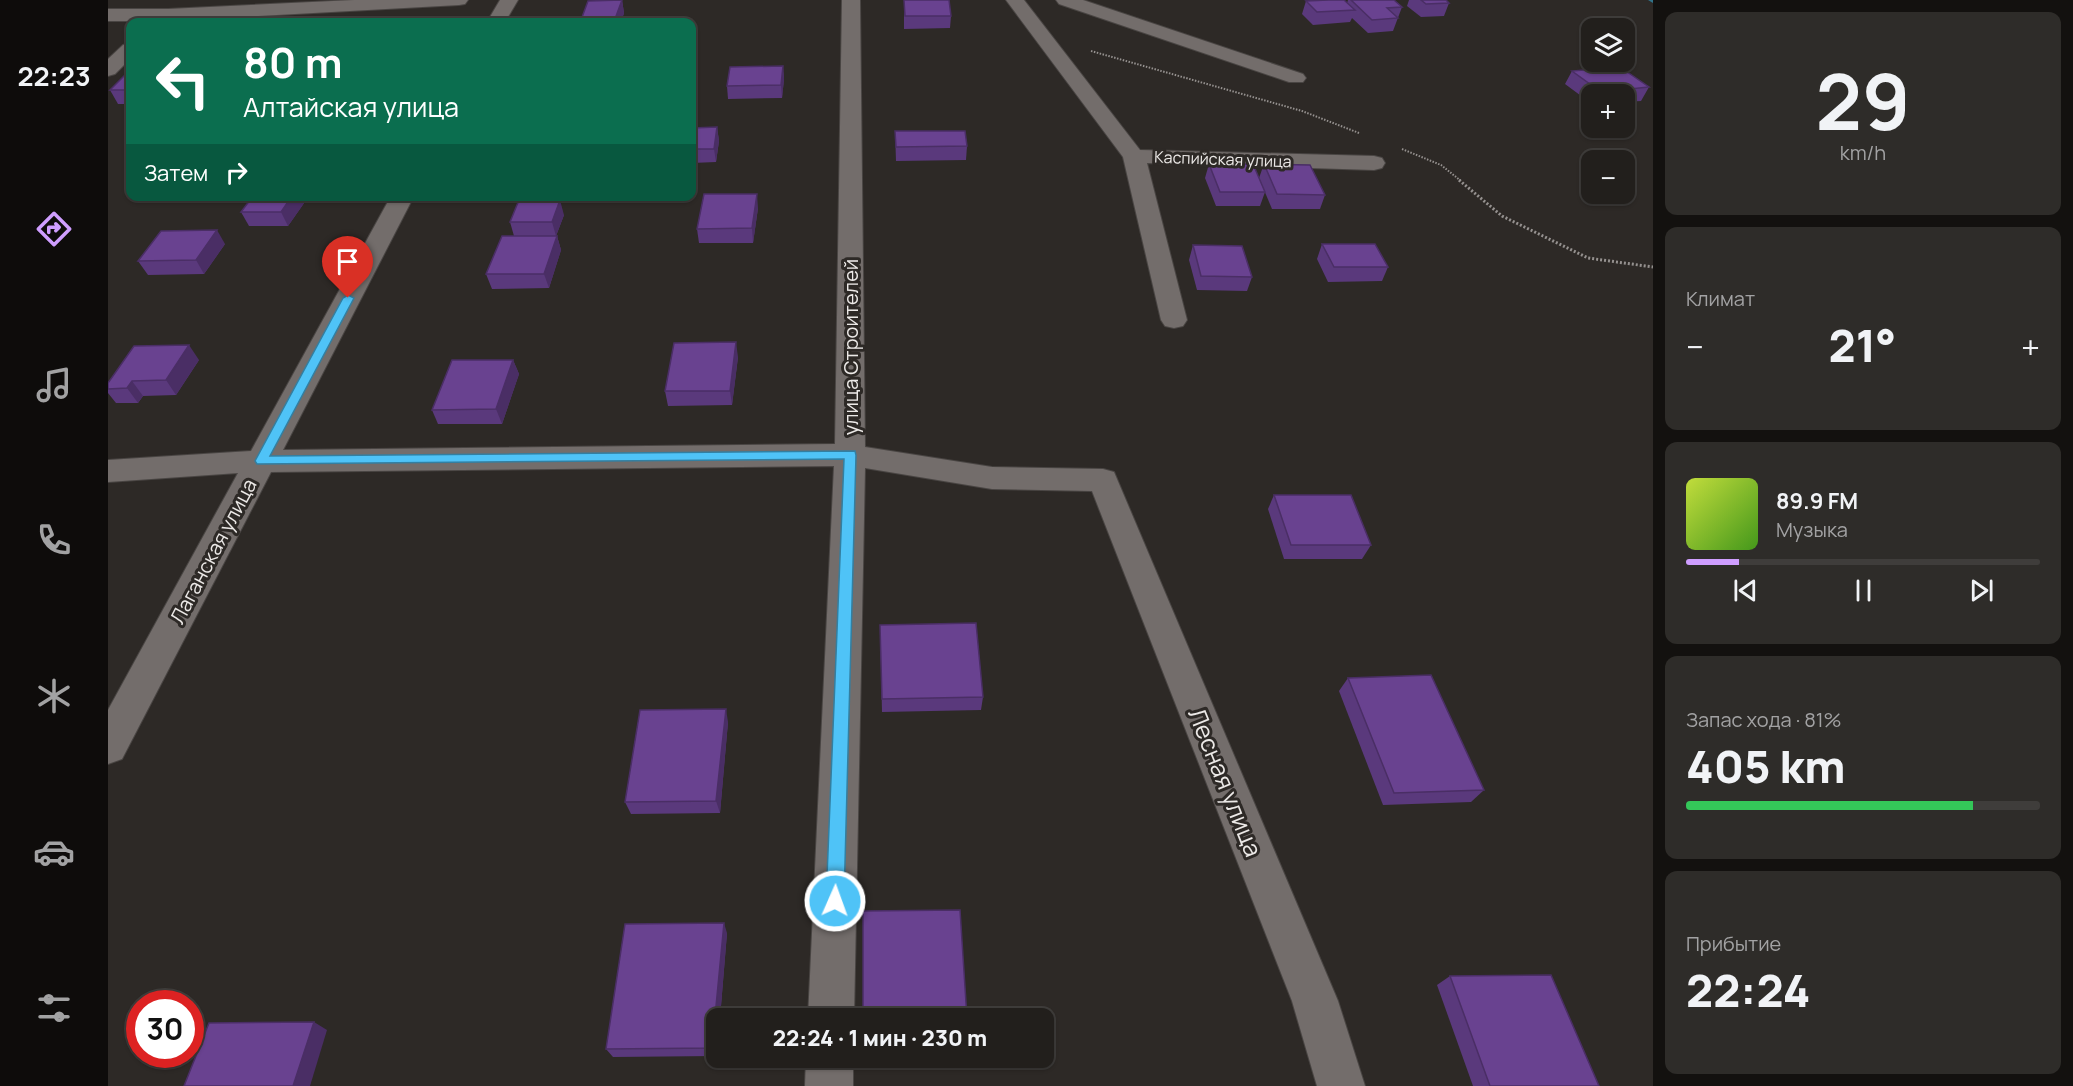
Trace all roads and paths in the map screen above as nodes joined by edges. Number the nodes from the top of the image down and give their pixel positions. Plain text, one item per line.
1 (185, 0) edge
2 (459, 0) edge
3 (508, 0) edge
4 (851, 0) edge
5 (1015, 0) edge
6 (1065, 0) edge
7 (108, 15) edge
8 (150, 18) edge
9 (165, 18) edge
10 (180, 18) edge
11 (498, 18) edge
12 (126, 53) edge
13 (108, 70) edge
14 (1296, 78) dead end
15 (1134, 156) junction
16 (1374, 163) dead end
17 (400, 201) edge
18 (1174, 320) dead end
19 (850, 455) junction
20 (261, 461) junction
21 (108, 471) edge
22 (108, 747) edge
23 (831, 1008) edge
24 (830, 1068) edge
25 (829, 1086) edge
26 (1341, 1086) edge

1 - 9 street
2 - 10 street
3 - 11 street
4 - 19 street, улица Строителей
5 - 15 street
6 - 14 street
7 - 8 street
12 - 13 street
15 - 16 street, Каспийская улица
15 - 18 street, Каспийская улица
17 - 20 street, Лаганская улица
19 - 20 street
19 - 23 street, улица Строителей
19 - 26 street, Лесная улица
20 - 21 street
20 - 22 street, Лаганская улица
24 - 25 street

